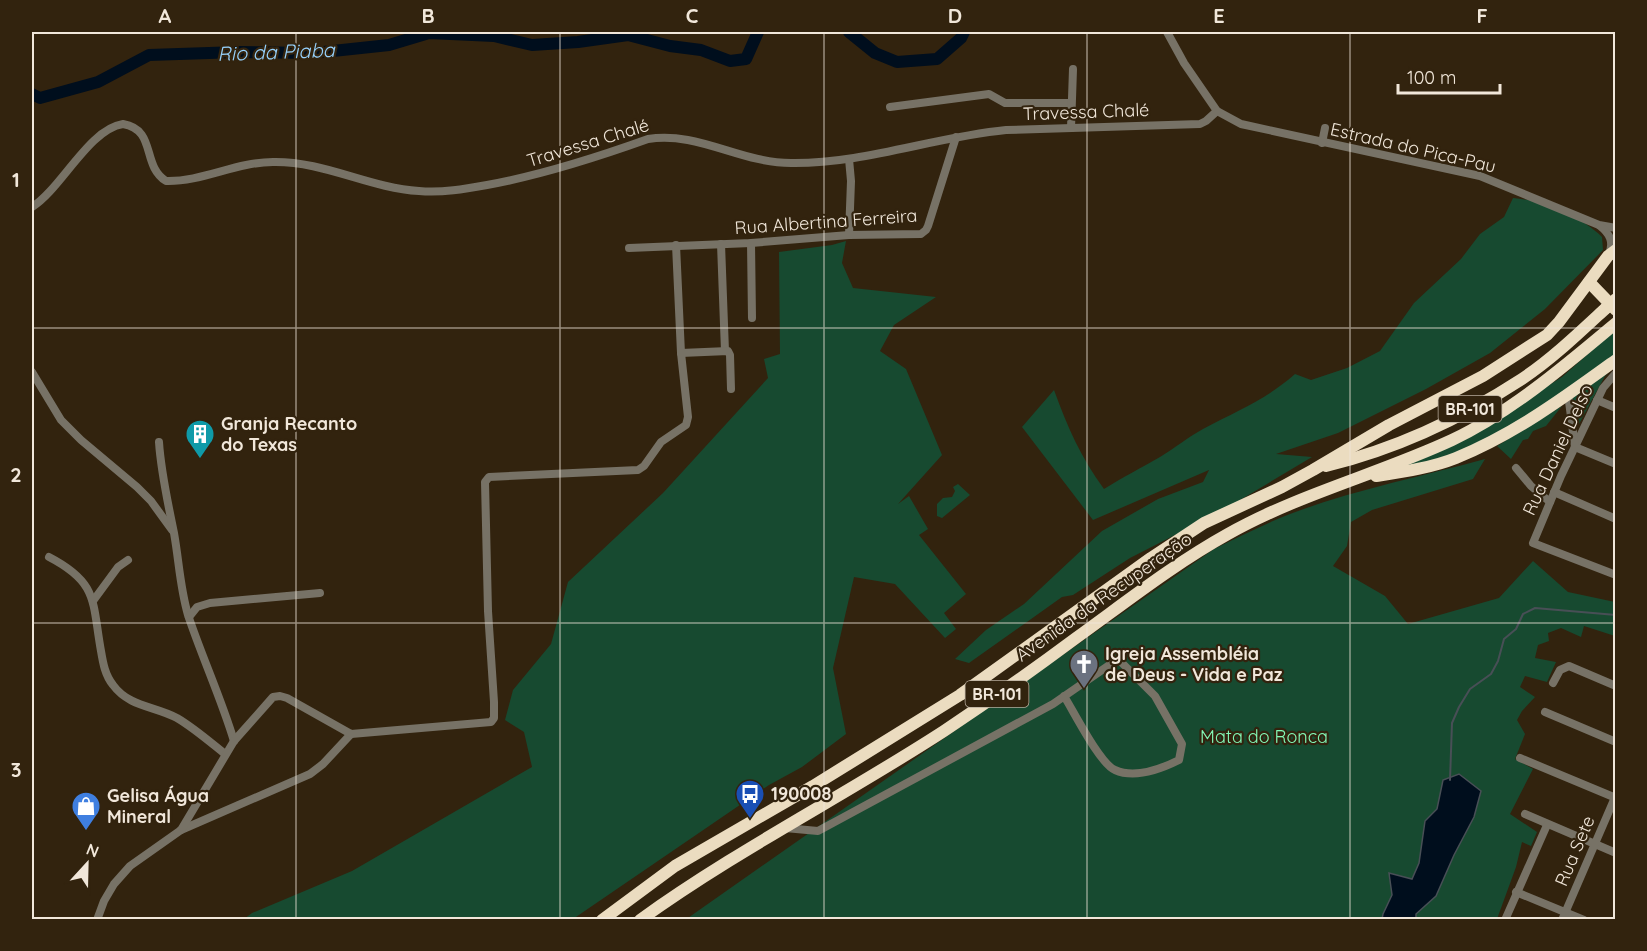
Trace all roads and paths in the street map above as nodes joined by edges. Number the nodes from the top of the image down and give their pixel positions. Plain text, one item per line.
1 (1167, 32) edge
2 (1073, 69) dead end
3 (1071, 103) junction
4 (890, 107) dead end
5 (1217, 111) junction
6 (1071, 128) junction
7 (1325, 128) dead end
8 (957, 137) junction
9 (1322, 143) junction
10 (849, 159) junction
11 (32, 207) edge
12 (1599, 225) junction
13 (1616, 228) edge
14 (849, 235) junction
15 (721, 243) junction
16 (751, 243) junction
17 (676, 244) junction
18 (629, 248) dead end
19 (1612, 253) edge
20 (1589, 282) junction
21 (1612, 306) edge
22 (752, 318) dead end
23 (1616, 323) edge
24 (727, 351) junction
25 (681, 353) junction
26 (1616, 360) edge
27 (32, 372) edge
28 (1616, 373) edge
29 (732, 389) dead end
30 (1568, 394) junction
31 (1597, 400) junction
32 (1616, 408) edge
33 (159, 442) dead end
34 (1575, 447) junction
35 (1616, 464) edge
36 (1516, 468) dead end
37 (1313, 470) junction
38 (1357, 478) junction
39 (1554, 492) junction
40 (1550, 502) junction
41 (1616, 519) edge
42 (174, 534) junction
43 (49, 557) dead end
44 (128, 560) dead end
45 (1616, 575) edge
46 (320, 593) dead end
47 (93, 601) junction
48 (189, 617) junction
49 (1553, 683) dead end
50 (1616, 686) edge
51 (1065, 696) junction
52 (1545, 712) dead end
53 (351, 734) junction
54 (234, 741) junction
55 (1616, 742) edge
56 (225, 754) junction
57 (1520, 758) dead end
58 (1615, 797) edge
59 (1525, 814) dead end
60 (1547, 825) junction
61 (784, 827) junction
62 (181, 830) junction
63 (1594, 844) junction
64 (1616, 853) edge
65 (1516, 892) junction
66 (1564, 916) edge
67 (97, 920) edge
68 (602, 920) edge
69 (640, 920) edge
70 (1505, 920) edge
71 (1584, 920) edge

1 - 5 street
2 - 3 street
3 - 4 street
3 - 6 street
5 - 6 street, Travessa Chalé
5 - 9 street, Estrada do Pica-Pau
6 - 8 street, Travessa Chalé
7 - 9 street
8 - 10 street, Travessa Chalé
8 - 14 street, Rua Albertina Ferreira
9 - 12 street, Estrada do Pica-Pau
10 - 11 street, Travessa Chalé
10 - 14 street
12 - 13 street, Estrada do Pica-Pau
12 - 19 street
14 - 16 street, Rua Albertina Ferreira
15 - 16 street, Rua Albertina Ferreira
15 - 17 street, Rua Albertina Ferreira
15 - 24 street
16 - 22 street
17 - 18 street, Rua Albertina Ferreira
17 - 25 street
19 - 20 highway
20 - 21 highway
20 - 37 highway
21 - 37 highway, BR-101
23 - 38 highway, BR-101
24 - 25 street
24 - 29 street
25 - 53 street
26 - 30 highway
27 - 42 street
28 - 31 street, Rua Daniel Delso
30 - 34 street
30 - 38 highway
31 - 32 street
31 - 34 street, Rua Daniel Delso
33 - 42 street
34 - 35 street
34 - 39 street, Rua Daniel Delso
36 - 40 street
37 - 68 highway, BR-101
38 - 61 highway, Avenida da Recuperação / BR-101
39 - 40 street, Rua Daniel Delso
39 - 41 street
40 - 45 street, Rua Daniel Delso
42 - 48 street
43 - 47 street
44 - 47 street
46 - 48 street
47 - 56 street
48 - 54 street
49 - 50 street
51 - 51 street
51 - 61 street
52 - 55 street
53 - 54 street
53 - 62 street
54 - 56 street
56 - 62 street
57 - 58 street
58 - 63 street, Rua Sete
59 - 60 street
60 - 63 street
60 - 65 street
61 - 69 highway, Avenida da Recuperação / BR-101
62 - 67 street
63 - 64 street
63 - 66 street, Rua Sete
65 - 66 street
65 - 70 street
66 - 71 street

